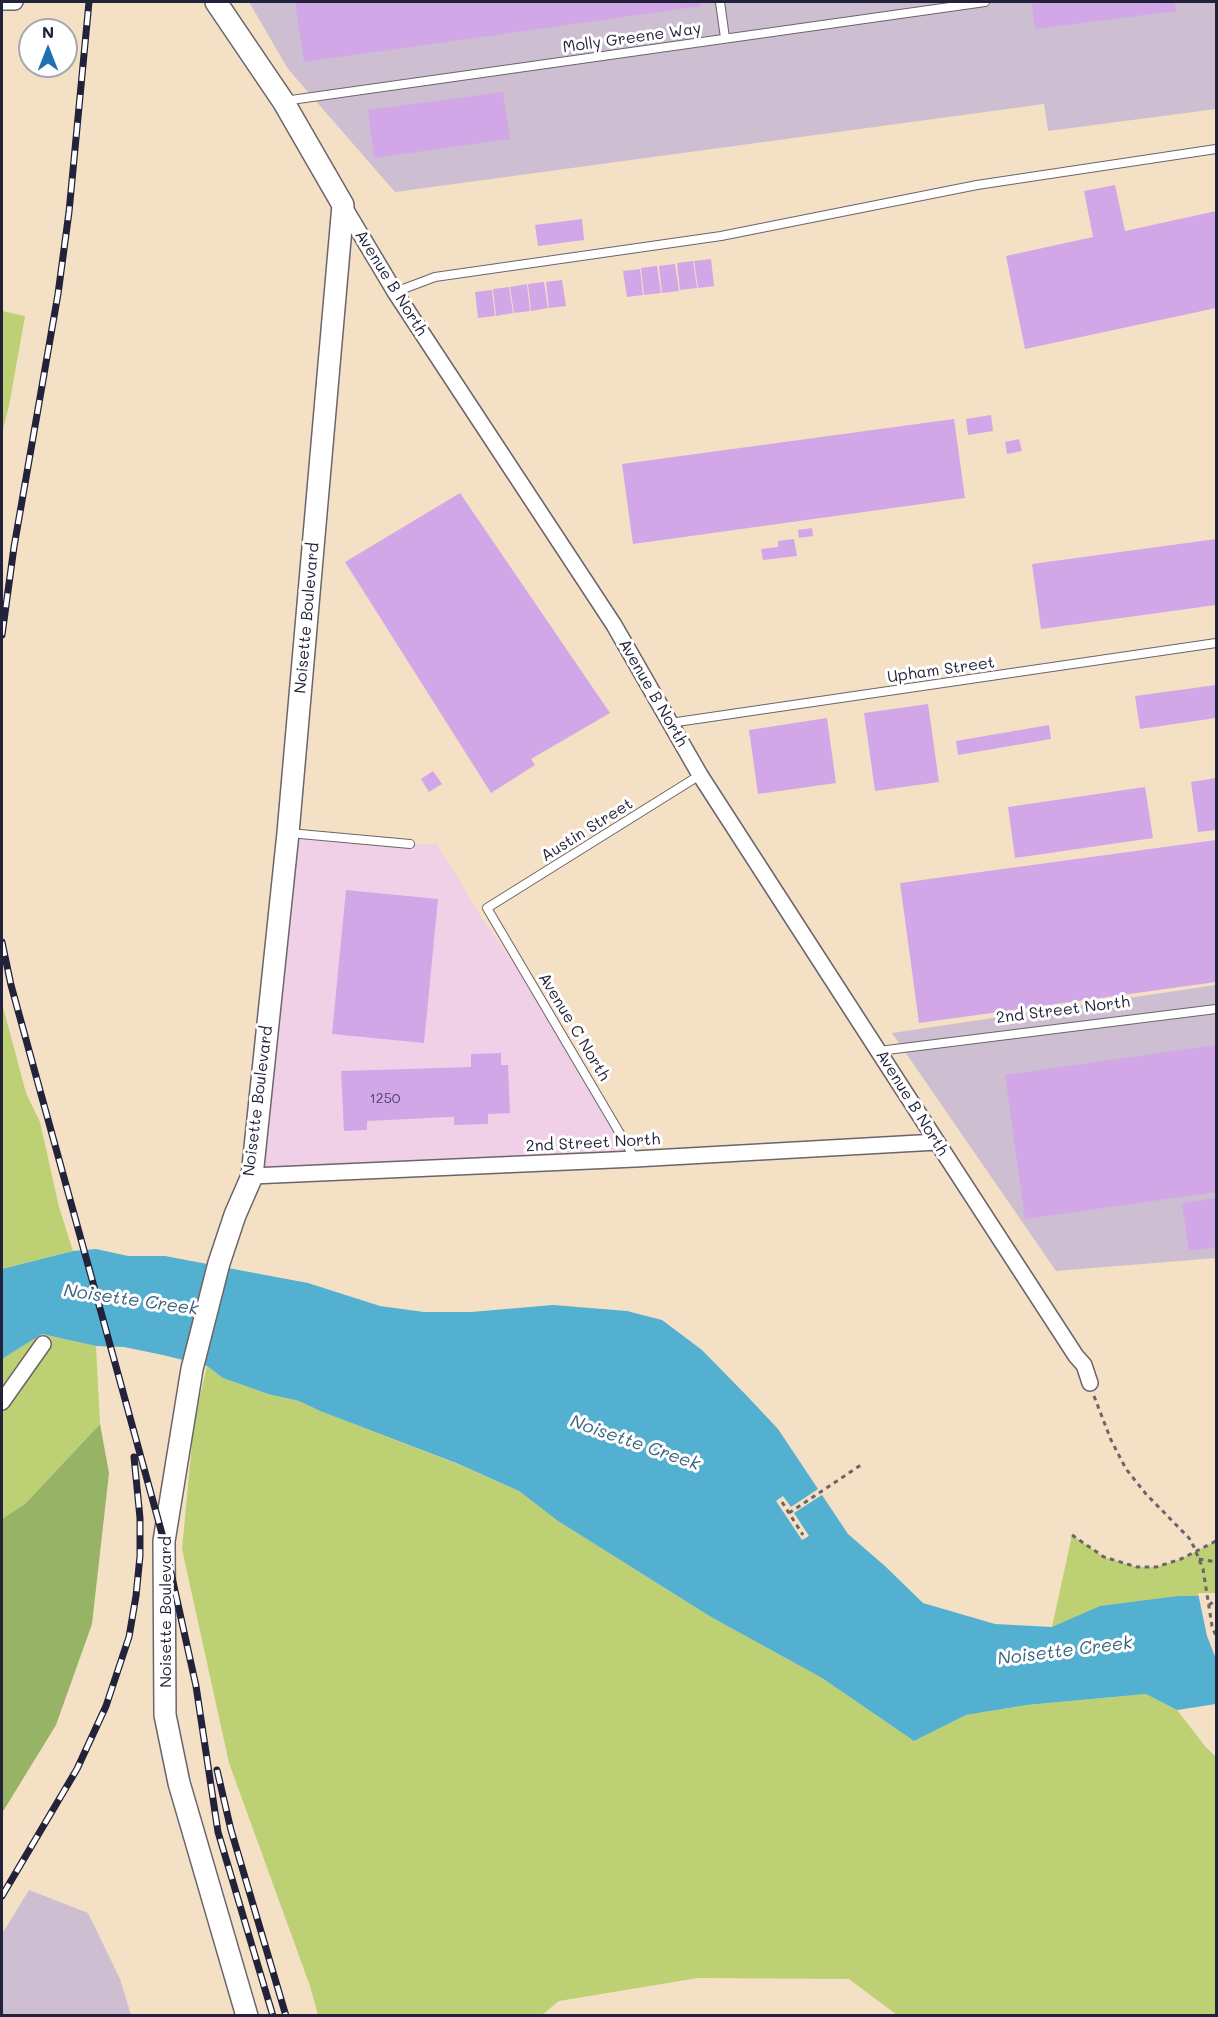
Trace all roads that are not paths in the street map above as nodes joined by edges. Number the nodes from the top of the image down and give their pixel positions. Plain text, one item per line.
1 (15, 2) edge
2 (216, 2) edge
3 (720, 2) edge
4 (985, 2) edge
5 (2, 3) edge
6 (725, 38) junction
7 (283, 101) junction
8 (1216, 149) edge
9 (343, 205) junction
10 (395, 292) junction
11 (1216, 643) edge
12 (670, 723) junction
13 (700, 775) junction
14 (288, 833) junction
15 (410, 844) dead end
16 (487, 908) joint
17 (1216, 1009) edge
18 (879, 1051) junction
19 (937, 1142) junction
20 (635, 1159) junction
21 (252, 1176) junction
22 (43, 1344) dead end
23 (1090, 1383) road end
24 (2, 1402) edge
25 (246, 2016) edge

1 - 5 street
2 - 7 street, Avenue B North
3 - 6 lane
4 - 6 lane, Molly Greene Way
6 - 7 lane, Molly Greene Way
7 - 9 street, Avenue B North
8 - 10 lane
9 - 10 street, Avenue B North
9 - 14 street, Noisette Boulevard
10 - 12 street, Avenue B North
11 - 12 lane, Upham Street
12 - 13 street, Avenue B North
13 - 16 lane, Austin Street
13 - 18 street, Avenue B North
14 - 15 lane
14 - 21 street, Noisette Boulevard
16 - 20 lane, Avenue C North
17 - 18 lane, 2nd Street North
18 - 19 street, Avenue B North
19 - 20 street, 2nd Street North
19 - 23 street, Avenue B North
20 - 21 street, 2nd Street North
21 - 25 street, Noisette Boulevard
22 - 24 street

